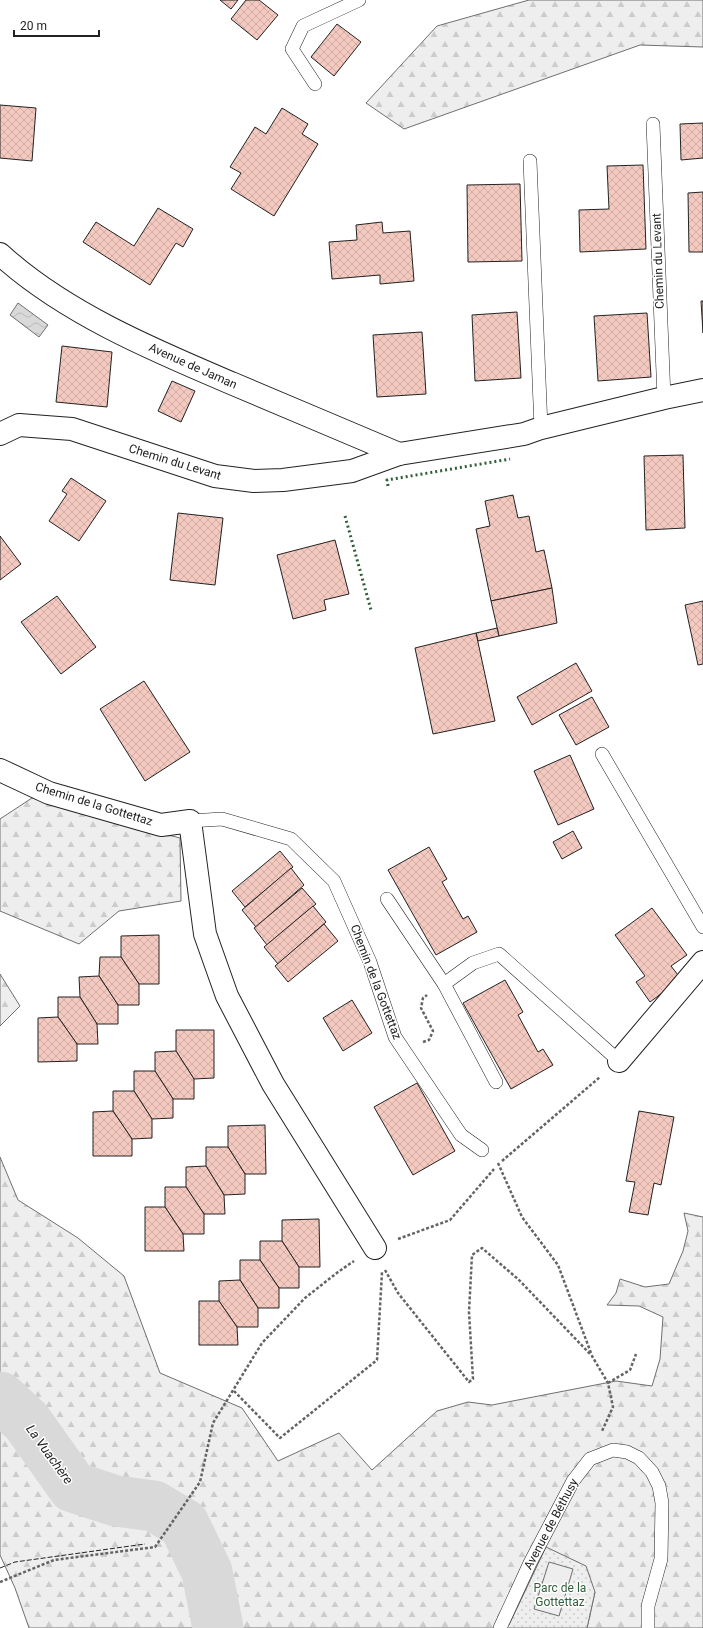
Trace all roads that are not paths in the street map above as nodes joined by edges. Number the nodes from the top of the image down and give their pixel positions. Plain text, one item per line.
1 (359, 0) edge
2 (315, 84) dead end
3 (653, 124) dead end
4 (530, 161) dead end
5 (0, 254) edge
6 (703, 390) edge
7 (664, 398) junction
8 (541, 428) junction
9 (0, 434) edge
10 (399, 454) junction
11 (602, 754) dead end
12 (0, 770) edge
13 (190, 821) junction
14 (388, 899) dead end
15 (703, 927) edge
16 (703, 962) edge
17 (444, 984) junction
18 (619, 1061) joint
19 (496, 1082) dead end
20 (482, 1150) road end
21 (375, 1248) road end
22 (500, 1628) edge
23 (648, 1628) edge

1 - 2 lane
3 - 7 lane, Chemin du Levant
4 - 8 lane
5 - 10 street, Avenue de Jaman
6 - 7 street, Chemin du Levant
7 - 8 street, Chemin du Levant
8 - 10 street, Chemin du Levant
9 - 10 street, Chemin du Levant
11 - 15 lane
12 - 13 street, Chemin de la Gottettaz
13 - 20 lane, Chemin de la Gottettaz
13 - 21 street
14 - 17 lane
16 - 18 street
17 - 18 lane
17 - 19 lane
22 - 23 lane, Avenue de Béthusy

